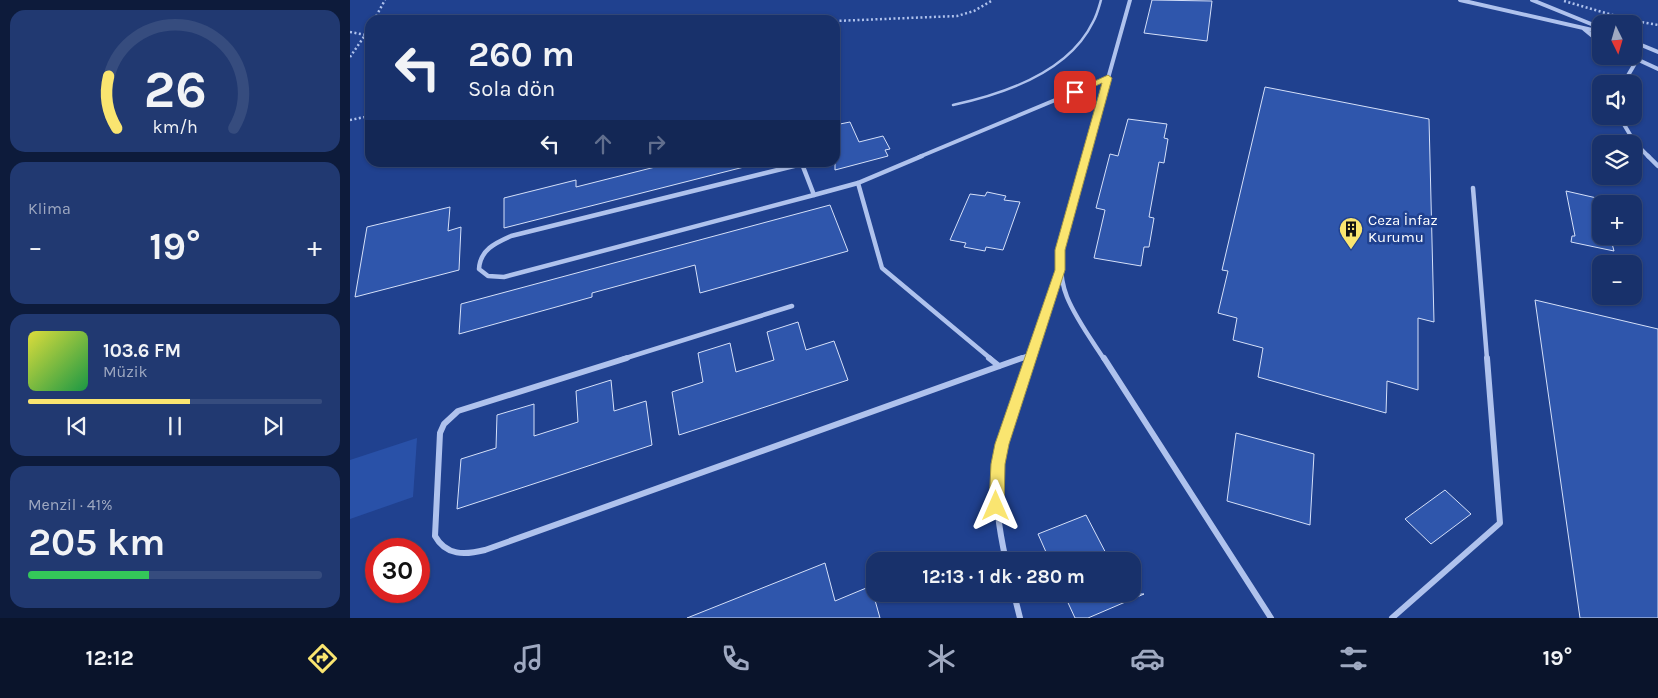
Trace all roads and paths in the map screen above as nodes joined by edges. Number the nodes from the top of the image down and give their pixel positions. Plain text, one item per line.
1 (385, 0) edge
2 (993, 0) edge
3 (1101, 0) edge
4 (1130, 0) edge
5 (1460, 0) edge
6 (1532, 0) edge
7 (1562, 0) edge
8 (377, 15) edge
9 (840, 21) edge
10 (1658, 25) edge
11 (1592, 26) edge
12 (1581, 28) junction
13 (1592, 29) edge
14 (350, 32) edge
15 (365, 35) edge
16 (365, 36) edge
17 (1592, 36) edge
18 (1642, 45) edge
19 (1658, 52) edge
20 (350, 57) edge
21 (1642, 62) edge
22 (1658, 69) edge
23 (1108, 78) junction
24 (953, 105) dead end
25 (365, 117) edge
26 (350, 120) edge
27 (1624, 125) edge
28 (1658, 166) edge
29 (790, 167) edge
30 (803, 167) edge
31 (858, 183) junction
32 (1474, 188) dead end
33 (814, 195) junction
34 (1060, 270) junction
35 (792, 306) dead end
36 (1032, 354) junction
37 (999, 366) junction
38 (1004, 552) edge
39 (1016, 602) edge
40 (1020, 618) edge
41 (1271, 618) edge
42 (1392, 618) edge

1 - 8 path
2 - 9 path
3 - 24 lane
4 - 23 street
5 - 12 street
6 - 11 street
7 - 10 path
12 - 13 street
12 - 17 street
14 - 15 path
16 - 20 path
18 - 19 street
21 - 22 street
23 - 31 street
23 - 34 street
25 - 26 path
27 - 28 street
29 - 33 street
30 - 33 street
31 - 33 street
31 - 37 street
32 - 42 street
34 - 36 street
34 - 41 street
35 - 37 street
36 - 37 street
36 - 38 street
39 - 40 street

